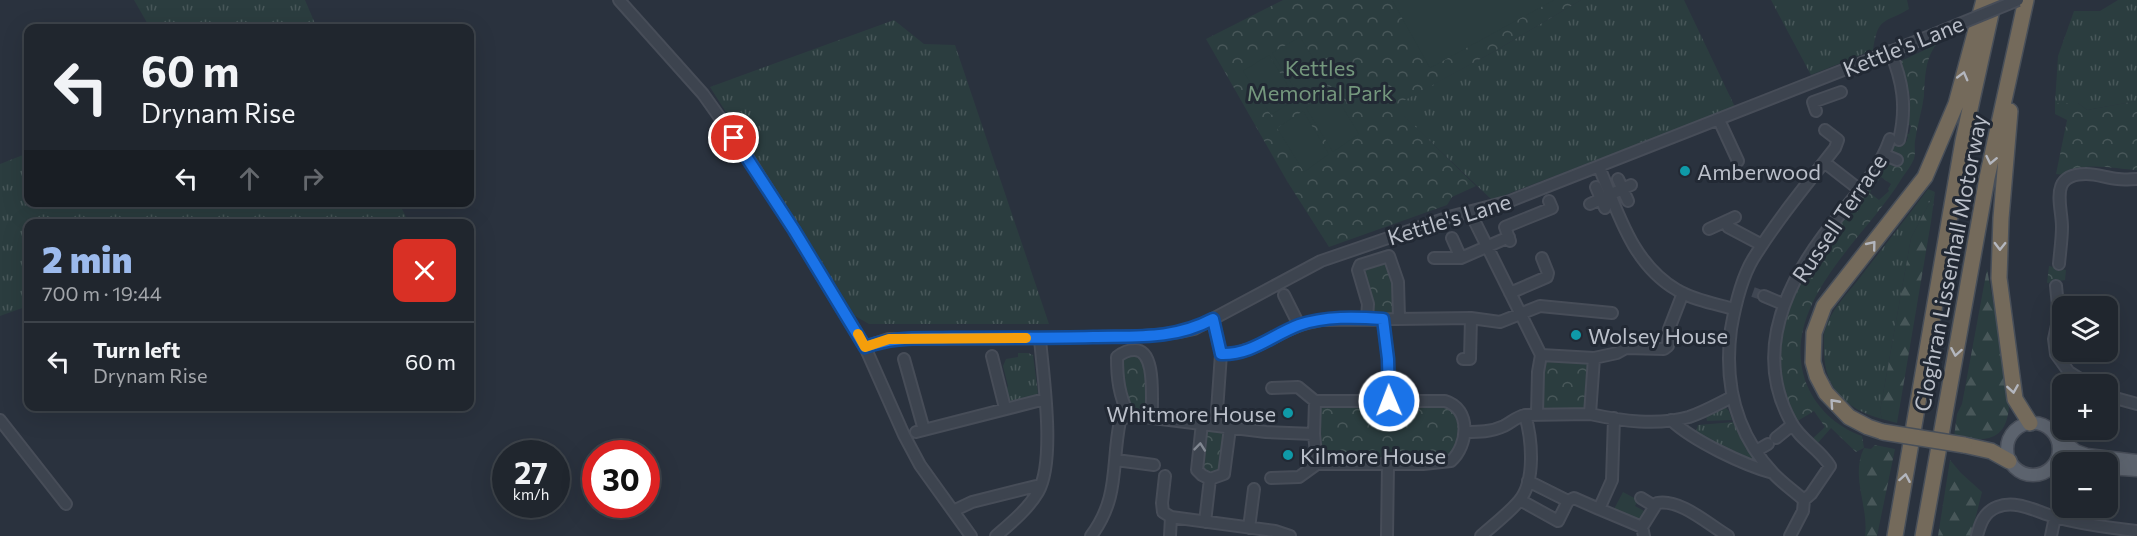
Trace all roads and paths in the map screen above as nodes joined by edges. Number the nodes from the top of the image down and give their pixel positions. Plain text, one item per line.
1 (619, 0) edge
2 (1984, 0) edge
3 (1994, 0) edge
4 (2018, 0) edge
5 (2027, 0) edge
6 (1890, 51) junction
7 (1821, 79) junction
8 (1841, 92) dead end
9 (1827, 98) junction
10 (1816, 111) dead end
11 (1719, 120) junction
12 (1825, 130) dead end
13 (1885, 155) junction
14 (1897, 160) dead end
15 (1738, 161) dead end
16 (1824, 162) junction
17 (1599, 167) junction
18 (2137, 179) edge
19 (1596, 187) dead end
20 (1860, 190) junction
21 (1549, 201) dead end
22 (1605, 201) junction
23 (1628, 201) dead end
24 (1590, 204) dead end
25 (1470, 212) junction
26 (1709, 229) dead end
27 (1452, 238) dead end
28 (1762, 245) junction
29 (1486, 246) junction
30 (1434, 258) dead end
31 (1461, 258) junction
32 (1542, 258) dead end
33 (2059, 264) dead end
34 (2056, 286) dead end
35 (1741, 289) junction
36 (1510, 293) junction
37 (1683, 293) junction
38 (1284, 295) dead end
39 (1783, 304) junction
40 (1734, 309) junction
41 (1612, 313) dead end
42 (1520, 314) junction
43 (1367, 318) junction
44 (1400, 318) junction
45 (1471, 318) junction
46 (1213, 319) junction
47 (1383, 319) junction
48 (1299, 325) junction
49 (1040, 339) junction
50 (865, 347) junction
51 (1221, 354) junction
52 (1541, 355) junction
53 (992, 356) dead end
54 (1594, 358) junction
55 (904, 359) dead end
56 (1464, 359) dead end
57 (2072, 374) edge
58 (1272, 388) dead end
59 (1732, 397) junction
60 (1045, 399) junction
61 (2118, 399) edge
62 (1315, 401) junction
63 (1389, 401) junction
64 (2137, 404) edge
65 (1005, 408) junction
66 (1537, 414) junction
67 (1590, 414) junction
68 (1129, 415) junction
69 (1525, 415) junction
70 (1152, 416) junction
71 (1614, 418) junction
72 (0, 420) edge
73 (1671, 420) junction
74 (1202, 423) junction
75 (2030, 423) junction
76 (1792, 425) junction
77 (1216, 426) junction
78 (1230, 428) junction
79 (2052, 431) edge
80 (1465, 432) junction
81 (1314, 434) junction
82 (2063, 440) edge
83 (1756, 451) junction
84 (1116, 460) junction
85 (2009, 461) junction
86 (2137, 461) edge
87 (1317, 464) junction
88 (1388, 464) junction
89 (1154, 465) dead end
90 (2052, 468) edge
91 (2118, 469) edge
92 (2137, 470) edge
93 (1773, 473) junction
94 (1165, 476) dead end
95 (1271, 478) dead end
96 (1210, 479) junction
97 (1528, 481) junction
98 (1040, 487) junction
99 (1254, 489) dead end
100 (1641, 498) dead end
101 (1802, 498) junction
102 (1520, 500) junction
103 (1568, 501) junction
104 (66, 504) dead end
105 (1654, 506) junction
106 (1599, 509) junction
107 (953, 511) junction
108 (2052, 516) edge
109 (1171, 517) junction
110 (2055, 518) edge
111 (2060, 518) edge
112 (1205, 522) junction
113 (1249, 528) junction
114 (1643, 531) edge
115 (2135, 532) edge
116 (971, 536) edge
117 (996, 536) edge
118 (1090, 536) edge
119 (1170, 536) edge
120 (1290, 536) edge
121 (1388, 536) edge
122 (1481, 536) edge
123 (1728, 536) edge
124 (1790, 536) edge
125 (1895, 536) edge
126 (1923, 536) edge
127 (1977, 536) edge
128 (2051, 536) edge

1 - 50 street
85 -> 2 highway, bridge
125 -> 3 highway, Cloghran Lissenhall Motorway
4 - 6 street, Kettle's Lane, bridge
5 -> 75 highway
5 -> 126 highway, Cloghran Lissenhall Motorway
6 - 7 street, Kettle's Lane
6 - 13 street, Russell Terrace
7 - 9 street
7 - 11 street, Kettle's Lane
8 - 9 street
9 - 10 street
11 - 15 street
11 - 17 street, Kettle's Lane
12 - 16 street
13 - 14 street
13 - 20 street, Russell Terrace
16 - 20 street
16 - 28 street
17 - 22 street
17 - 25 street, Kettle's Lane
18 - 33 street
19 - 22 street
20 - 39 street, Russell Terrace
21 - 29 street
22 - 23 street
22 - 24 street
22 - 37 street
25 - 29 street
25 - 46 street, Kettle's Lane
26 - 28 street
27 - 31 street
28 - 35 street
29 - 31 street
29 - 36 street
30 - 31 street
32 - 36 street
34 - 57 street
35 - 39 street
35 - 40 street
36 - 42 street
37 - 40 street
37 - 54 street
38 - 48 street
39 - 76 street, Russell Terrace
40 - 59 street
41 - 42 street
42 - 45 street
42 - 52 street
43 - 44 street
43 - 47 street
43 - 48 street
44 - 45 street
44 - 47 street
45 - 56 street
46 - 49 street, Kettle's Lane
46 - 51 street
47 - 63 street
48 - 51 street
49 - 50 street, Kettle's Lane
49 - 60 street
50 - 107 street
51 - 77 street
52 - 54 street
52 - 66 street
53 - 65 street
54 - 67 street
55 - 65 street
58 - 62 street
59 - 73 street
59 - 83 street
60 - 65 street
60 - 98 street
61 - 64 street
62 - 63 street
62 - 81 street
63 - 80 street
66 - 67 street
66 - 69 street
67 - 71 street
68 - 70 street
68 - 70 street
68 - 84 street
69 - 80 street
69 - 97 street
70 - 74 street
71 - 73 street
71 - 106 street
72 - 104 street
73 - 93 street
74 - 77 street
96 -> 74 street
75 - 79 main road
75 - 85 main road
76 - 83 street
76 - 101 street, Russell Terrace
77 - 78 street
78 - 81 street
78 - 96 street
80 - 88 street
81 - 87 street
82 - 86 main road
83 - 93 street
84 - 89 street
84 - 118 street
85 - 90 main road
87 - 88 street
87 - 95 street
88 - 121 street
91 - 92 main road
93 - 101 street
94 - 109 street
96 - 112 street
97 - 102 street
97 - 103 street
98 - 107 street
98 - 117 street
99 - 113 street
100 - 105 street
101 - 124 street
102 - 103 street
102 - 122 street
103 - 106 street
105 - 114 street
105 - 123 street
106 - 114 street
107 - 116 street
108 - 127 street
109 - 112 street
109 - 119 street
110 - 128 street
111 - 115 street
112 - 113 street
113 - 120 street

